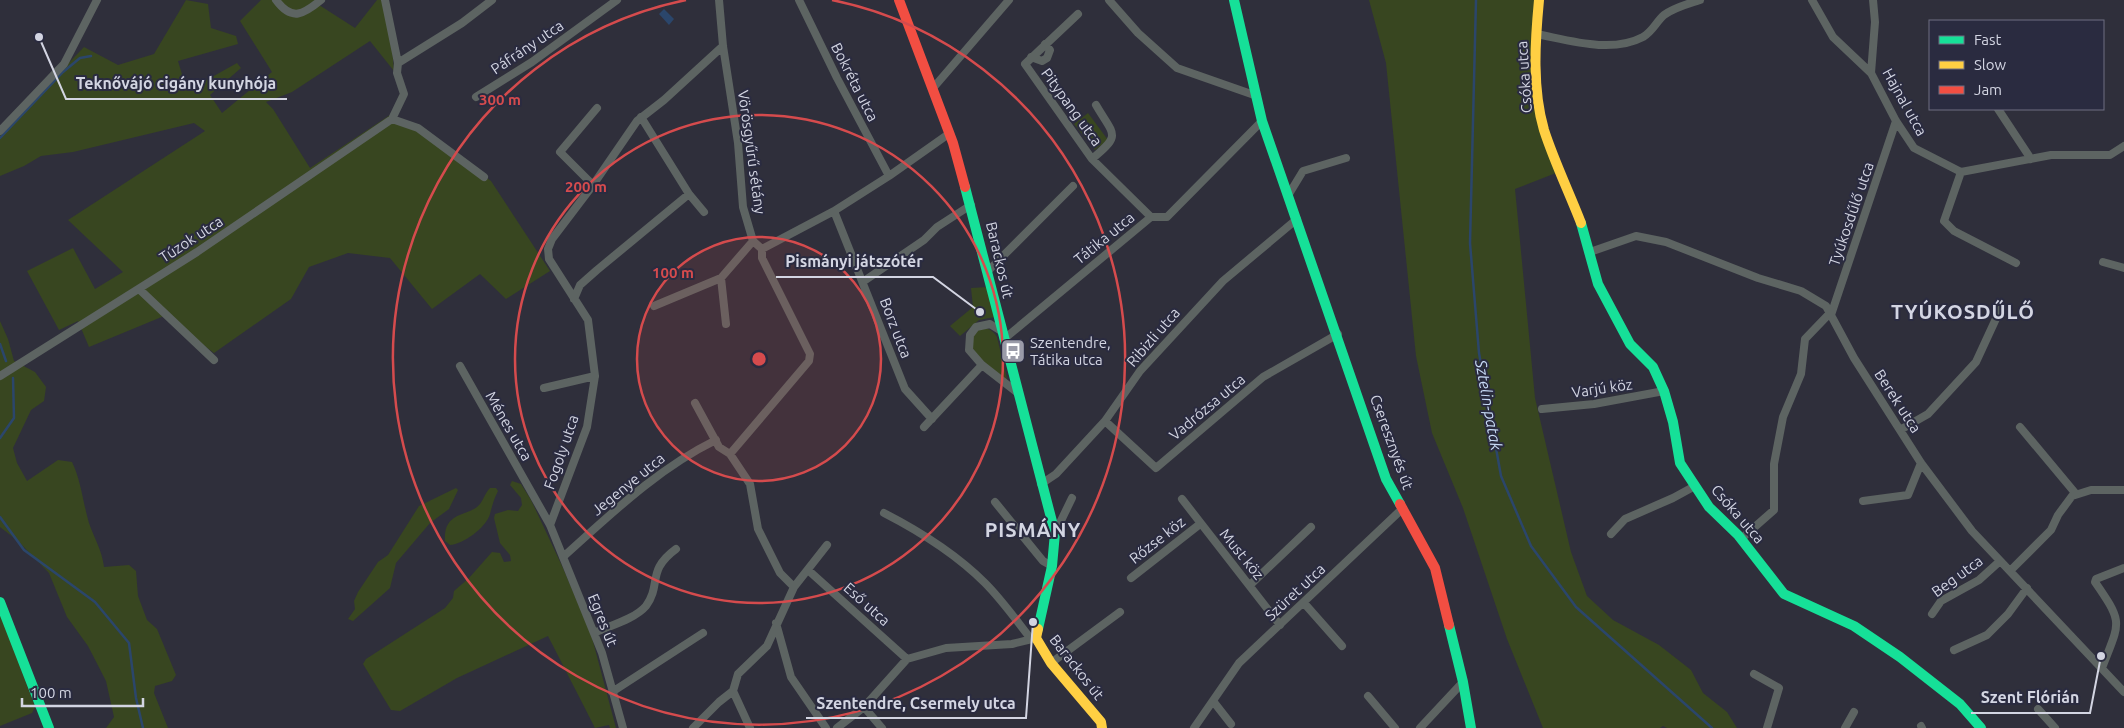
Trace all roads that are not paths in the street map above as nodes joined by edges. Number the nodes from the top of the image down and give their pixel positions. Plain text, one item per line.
1 (97, 0) edge
2 (276, 0) edge
3 (321, 0) edge
4 (385, 0) edge
5 (492, 0) edge
6 (617, 0) edge
7 (718, 0) edge
8 (799, 0) edge
9 (899, 0) edge
10 (1009, 0) edge
11 (1109, 0) edge
12 (1234, 0) edge
13 (1539, 0) edge
14 (1700, 0) edge
15 (1812, 0) edge
16 (1882, 0) edge
17 (1874, 2) edge
18 (1078, 14) dead end
19 (1536, 34) junction
20 (1045, 44) junction
21 (723, 46) junction
22 (1031, 57) junction
23 (398, 63) junction
24 (1871, 73) junction
25 (934, 87) junction
26 (1257, 96) junction
27 (476, 97) dead end
28 (1096, 105) dead end
29 (597, 108) dead end
30 (1999, 110) edge
31 (641, 117) junction
32 (392, 119) junction
33 (1262, 121) junction
34 (1896, 121) junction
35 (0, 131) edge
36 (950, 133) junction
37 (2124, 146) edge
38 (1346, 158) dead end
39 (1092, 159) junction
40 (2031, 159) junction
41 (1961, 172) junction
42 (889, 176) junction
43 (484, 177) dead end
44 (593, 185) junction
45 (1073, 186) dead end
46 (689, 194) junction
47 (1289, 194) junction
48 (971, 205) junction
49 (834, 211) junction
50 (704, 212) dead end
51 (1152, 217) junction
52 (1297, 219) junction
53 (753, 241) junction
54 (762, 249) junction
55 (1590, 252) junction
56 (2104, 262) dead end
57 (2016, 263) dead end
58 (2124, 268) edge
59 (988, 271) junction
60 (721, 278) junction
61 (864, 281) junction
62 (139, 289) junction
63 (574, 299) junction
64 (654, 306) dead end
65 (2000, 310) dead end
66 (1831, 314) junction
67 (726, 324) dead end
68 (1338, 334) junction
69 (1002, 335) junction
70 (214, 360) dead end
71 (982, 365) junction
72 (460, 366) dead end
73 (0, 376) edge
74 (596, 376) junction
75 (544, 388) dead end
76 (1664, 391) junction
77 (1018, 394) junction
78 (695, 403) dead end
79 (1542, 409) dead end
80 (932, 419) junction
81 (1106, 421) junction
82 (924, 427) dead end
83 (2020, 427) dead end
84 (1900, 430) junction
85 (716, 440) junction
86 (730, 454) junction
87 (1921, 463) junction
88 (1040, 484) junction
89 (1695, 486) junction
90 (2124, 490) edge
91 (2076, 494) junction
92 (1072, 498) dead end
93 (1182, 499) dead end
94 (1863, 500) dead end
95 (996, 502) dead end
96 (1402, 509) junction
97 (884, 513) dead end
98 (1200, 524) junction
99 (550, 525) junction
100 (1311, 527) dead end
101 (1055, 533) junction
102 (1611, 534) dead end
103 (1741, 539) junction
104 (827, 545) dead end
105 (676, 549) dead end
106 (563, 557) junction
107 (2000, 561) junction
108 (1052, 566) junction
109 (2124, 568) edge
110 (808, 570) junction
111 (2011, 570) junction
112 (1131, 578) dead end
113 (1250, 585) junction
114 (794, 587) junction
115 (2027, 588) junction
116 (0, 602) edge
117 (1304, 604) junction
118 (1120, 612) dead end
119 (1932, 614) dead end
120 (776, 623) junction
121 (1280, 625) junction
122 (594, 633) junction
123 (703, 633) dead end
124 (1033, 639) junction
125 (1342, 646) dead end
126 (1954, 650) dead end
127 (907, 659) junction
128 (1051, 663) junction
129 (2102, 668) junction
130 (1754, 674) dead end
131 (1463, 682) junction
132 (733, 691) junction
133 (612, 692) junction
134 (2124, 692) edge
135 (1368, 696) dead end
136 (1213, 701) junction
137 (864, 707) junction
138 (2038, 709) dead end
139 (1854, 712) dead end
140 (1231, 724) dead end
141 (1103, 726) edge
142 (49, 728) edge
143 (623, 728) edge
144 (693, 728) edge
145 (750, 728) edge
146 (826, 728) edge
147 (837, 728) edge
148 (882, 728) edge
149 (1194, 728) edge
150 (1395, 728) edge
151 (1420, 728) edge
152 (1470, 728) edge
153 (1766, 728) edge
154 (1845, 728) edge
155 (1981, 728) edge
156 (2055, 728) edge

1 - 35 street
2 - 3 street
4 - 23 street
5 - 23 street
6 - 27 street, Páfrány utca
7 - 21 street, Vörösgyűrű sétány
8 - 42 street, Bokréta utca
9 - 25 street, Barackos út
10 - 25 street
11 - 26 street
12 - 26 street, Cseresznyés út
13 - 19 street, Csóka utca
14 - 19 street
15 - 24 street
16 - 17 street
17 - 24 street, Hajnal utca
18 - 20 street, Pitypang utca
19 - 55 street, Csóka utca
20 - 22 street, Pitypang utca
20 - 22 street
21 - 31 street, Fogoly utca
21 - 53 street, Vörösgyűrű sétány
22 - 39 street, Pitypang utca
23 - 32 street
24 - 34 street, Hajnal utca
25 - 36 street, Barackos út
26 - 33 street, Cseresznyés út
28 - 39 street
29 - 44 street
30 - 40 street
31 - 44 street, Fogoly utca
31 - 46 street
32 - 43 street
32 - 62 street, Túzok utca
33 - 47 street, Cseresznyés út
33 - 51 street, Tátika utca
34 - 41 street, Hajnal utca
34 - 66 street, Tyúkosdűlő utca
36 - 42 street
36 - 48 street, Barackos út
37 - 40 street
38 - 47 street
39 - 51 street, Pitypang utca
40 - 41 street
41 - 57 street
42 - 49 street
44 - 63 street, Fogoly utca
45 - 59 street
46 - 50 street
46 - 63 street
47 - 52 street, Cseresznyés út
48 - 59 street, Barackos út
48 - 61 street
49 - 54 street
49 - 61 street, Borz utca
51 - 69 street, Tátika utca
52 - 68 street, Cseresznyés út
52 - 81 street, Ribizli utca
53 - 54 street
53 - 60 street
54 - 86 street
55 - 66 street, Berek utca
55 - 76 street, Csóka utca
56 - 58 street
59 - 69 street, Barackos út
60 - 64 street
60 - 67 street
61 - 80 street, Borz utca
62 - 70 street
62 - 73 street, Túzok utca
63 - 74 street, Fogoly utca
65 - 84 street
66 - 84 street, Berek utca
66 - 103 street, Tyúkosdűlő utca
68 - 81 street, Vadrózsa utca
68 - 96 street, Cseresznyés út
69 - 71 street
69 - 77 street, Barackos út
71 - 77 street
71 - 80 street
72 - 99 street, Ménes utca
74 - 75 street
74 - 99 street, Fogoly utca
76 - 79 street, Varjú köz
76 - 89 street, Csóka utca
77 - 88 street, Barackos út
78 - 85 street
80 - 82 street
81 - 88 street, Ribizli utca
83 - 91 street
84 - 87 street, Berek utca
85 - 86 street
85 - 106 street, Jegenye utca
86 - 114 street
87 - 94 street
87 - 107 street, Berek utca
88 - 101 street, Barackos út
89 - 102 street
89 - 103 street, Csóka utca
90 - 91 street
91 - 111 street
92 - 101 street, Barackos út
93 - 98 street, Must köz
95 - 108 street
96 - 117 street, Szüret utca
96 - 131 street, Cseresznyés út
97 - 124 street
98 - 112 street, Rőzse köz
98 - 113 street, Must köz
99 - 106 street, Egres út
100 - 113 street
101 - 108 street, Barackos út
103 - 155 street, Csóka utca
104 - 110 street
105 - 122 street
106 - 122 street, Egres út
107 - 111 street, Berek utca
107 - 119 street, Beg utca
108 - 124 street, Barackos út
109 - 129 street
110 - 114 street
110 - 127 street, Eső utca
111 - 115 street, Berek utca
113 - 121 street, Must köz
114 - 120 street
115 - 126 street
115 - 129 street, Berek utca
116 - 142 street
117 - 121 street, Szüret utca
117 - 125 street
118 - 128 street
120 - 132 street
120 - 146 street
121 - 136 street, Szüret utca
122 - 133 street, Egres út
123 - 133 street
124 - 127 street
124 - 128 street, Barackos út
127 - 137 street
128 - 141 street, Barackos út
129 - 134 street, Berek utca
130 - 153 street
131 - 151 street
131 - 152 street, Cseresznyés út
132 - 144 street
132 - 145 street
133 - 143 street, Egres út
135 - 150 street
136 - 140 street
136 - 149 street, Szüret utca
137 - 147 street
137 - 148 street
138 - 156 street
139 - 154 street

